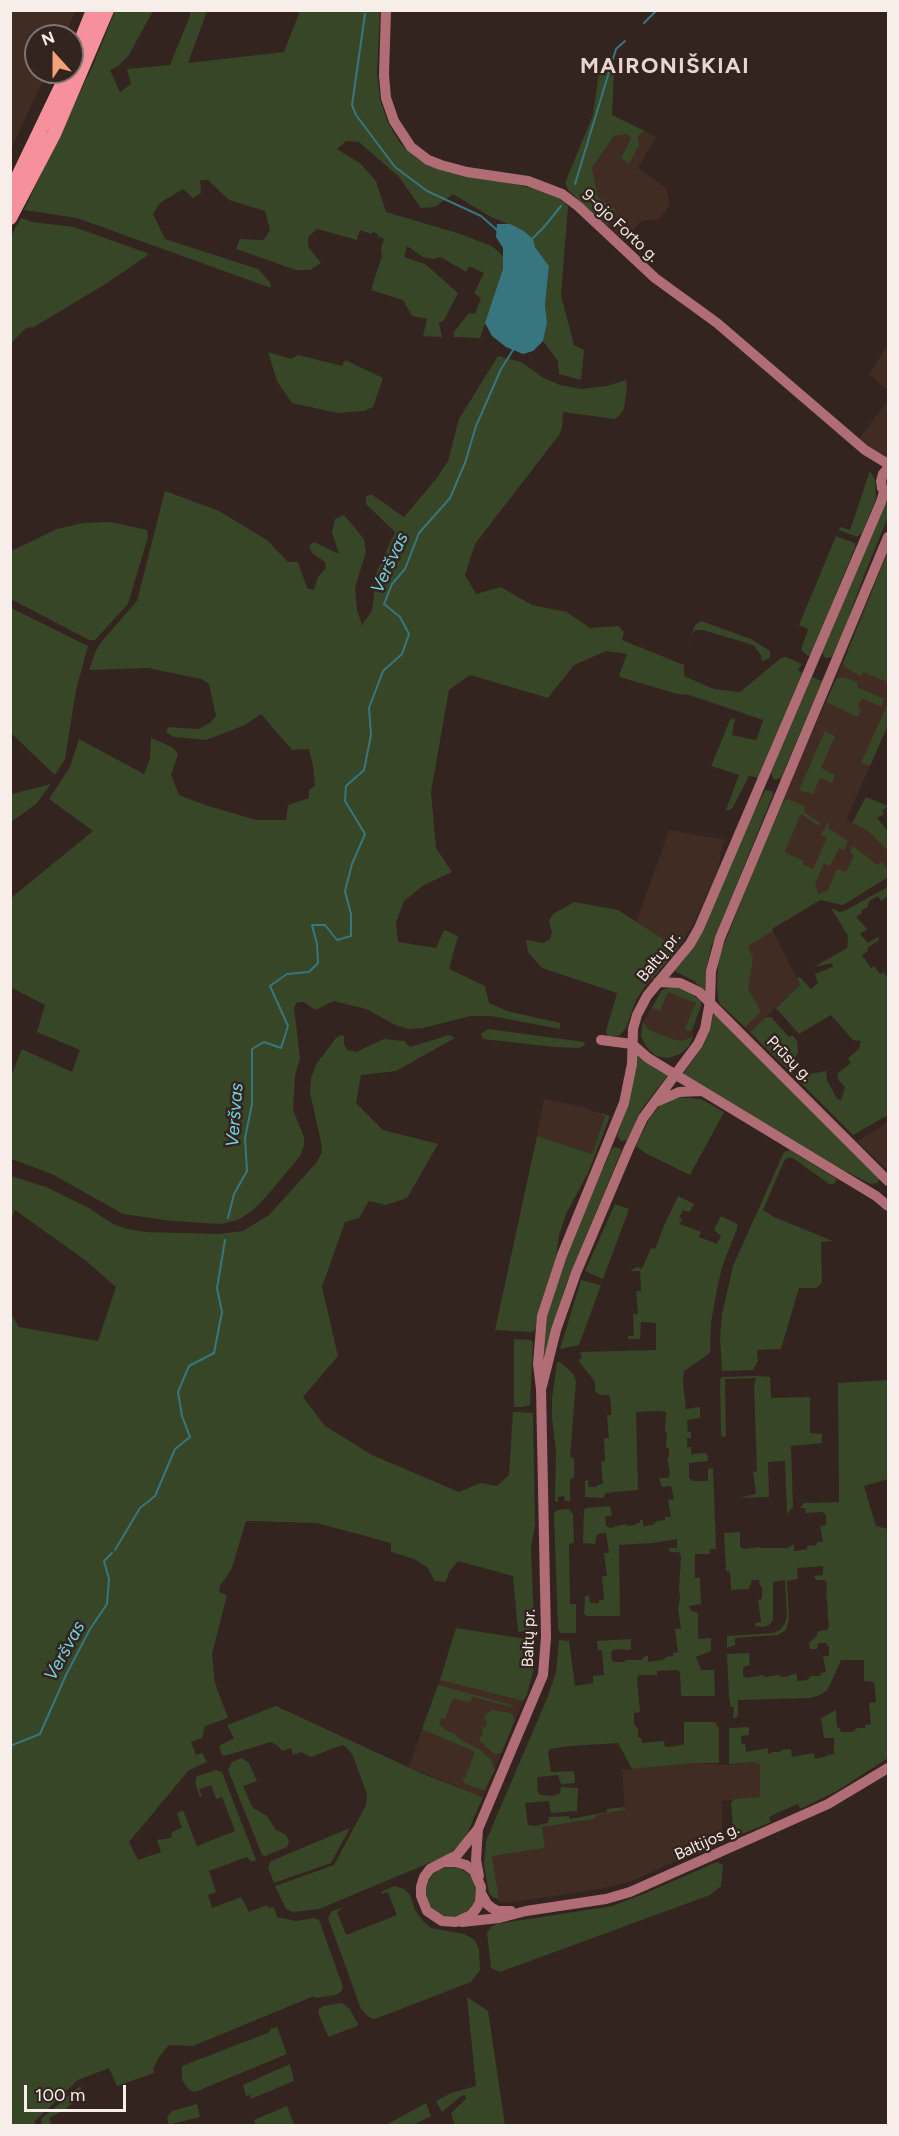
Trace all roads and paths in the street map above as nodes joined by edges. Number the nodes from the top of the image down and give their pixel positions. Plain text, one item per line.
1 (93, 10) edge
2 (107, 10) edge
3 (386, 10) edge
4 (84, 33) edge
5 (63, 84) edge
6 (18, 188) edge
7 (10, 218) edge
8 (887, 469) edge
9 (886, 494) edge
10 (888, 538) edge
11 (813, 661) junction
12 (833, 668) junction
13 (762, 781) junction
14 (783, 789) junction
15 (658, 982) junction
16 (710, 1002) junction
17 (602, 1040) dead end
18 (632, 1044) junction
19 (688, 1058) junction
20 (661, 1065) junction
21 (676, 1074) junction
22 (701, 1091) junction
23 (653, 1103) junction
24 (610, 1141) junction
25 (629, 1148) junction
26 (888, 1180) edge
27 (876, 1196) junction
28 (888, 1206) edge
29 (541, 1389) junction
30 (888, 1767) edge
31 (478, 1829) junction
32 (446, 1862) junction
33 (479, 1879) junction
34 (482, 1894) junction
35 (526, 1911) junction
36 (456, 1922) junction

1 - 4 highway
2 - 6 highway
3 - 8 street, 9-ojo Forto g.
5 - 6 highway
6 - 7 highway
8 - 9 street, Baltų pr.
9 - 11 street, Baltų pr.
10 - 12 street, Baltų pr.
11 - 12 street
11 - 13 street, Baltų pr.
12 - 14 street, Baltų pr.
13 - 14 street
13 - 15 street, Baltų pr.
14 - 16 street, Baltų pr.
15 - 16 street, Prūsų g.
15 - 18 street, Baltų pr.
16 - 19 street, Baltų pr.
16 - 26 street, Prūsų g.
17 - 18 street
18 - 20 street
18 - 24 street, Baltų pr.
19 - 20 street
19 - 21 street, Baltų pr.
20 - 21 street
21 - 22 street
21 - 23 street, Baltų pr.
22 - 23 street
22 - 27 street
23 - 25 street, Baltų pr.
24 - 25 street
24 - 29 street, Baltų pr.
25 - 29 street, Baltų pr.
26 - 27 street, Prūsų g.
27 - 28 street
29 - 31 street, Baltų pr.
30 - 35 street, Baltijos g.
31 - 32 street, Baltų pr.
31 - 33 street
32 - 33 street
32 - 36 street, Baltų pr.
33 - 34 street
34 - 35 street, Baltijos g.
34 - 36 street
35 - 36 street, Baltijos g.

